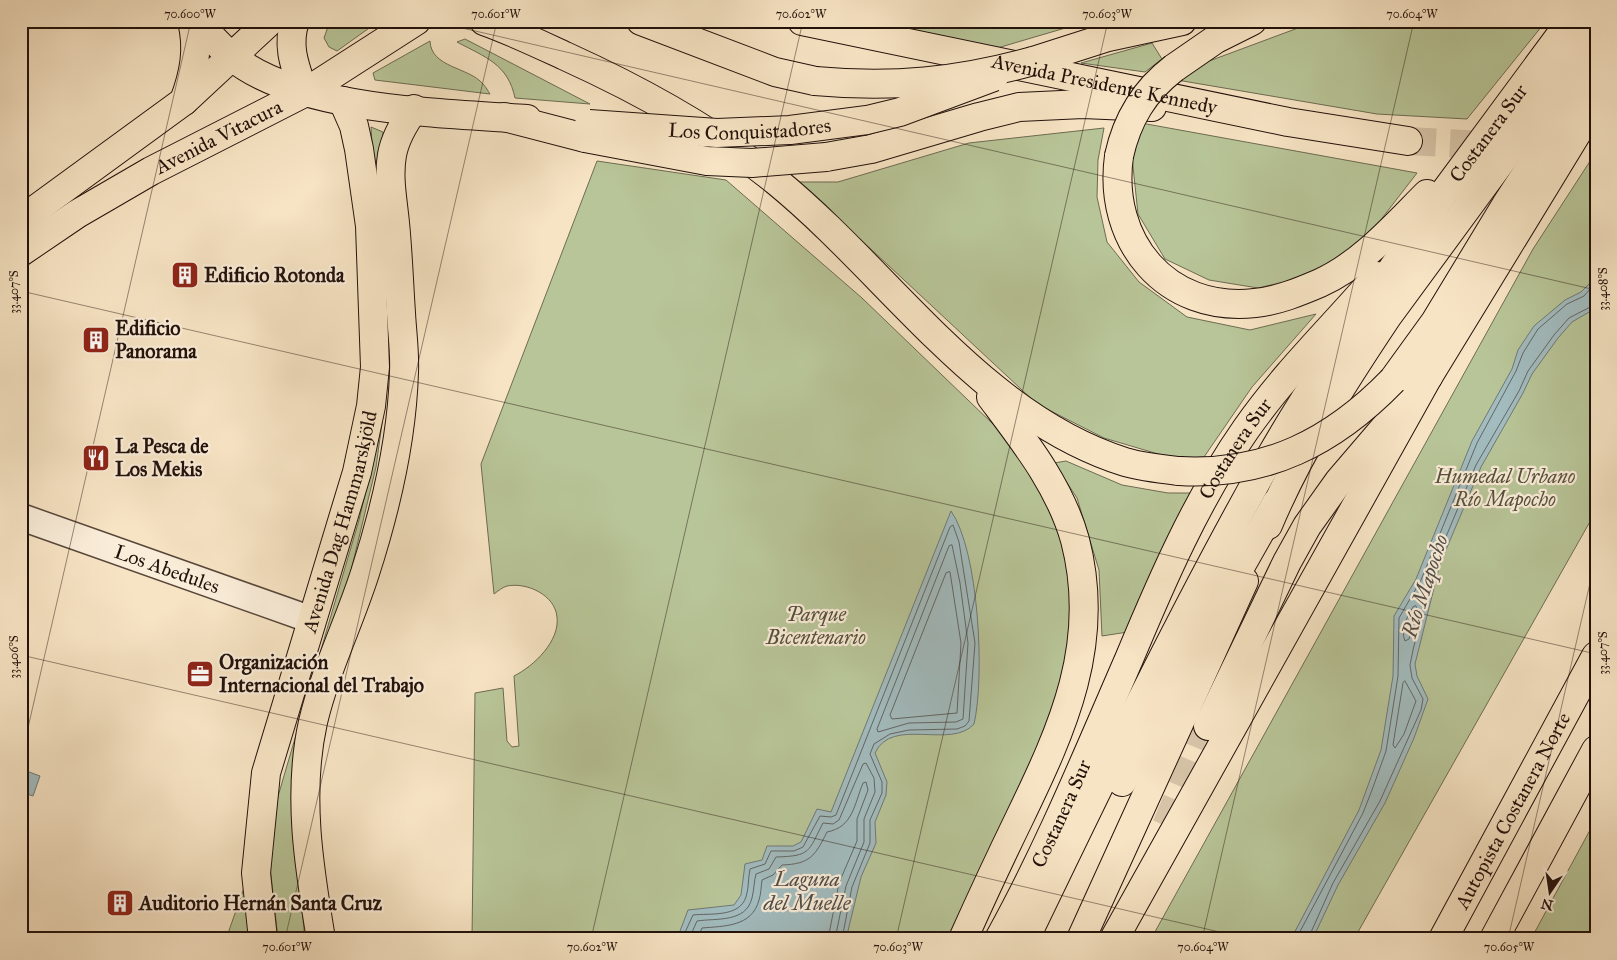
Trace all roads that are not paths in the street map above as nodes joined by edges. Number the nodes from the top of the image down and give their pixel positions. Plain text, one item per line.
1 (194, 21) edge
2 (270, 21) edge
3 (295, 21) edge
4 (484, 21) edge
5 (641, 21) edge
6 (802, 21) edge
7 (1182, 21) edge
8 (1252, 21) edge
9 (1571, 21) edge
10 (412, 24) edge
11 (1596, 32) edge
12 (232, 57) junction
13 (1033, 61) junction
14 (1596, 67) edge
15 (304, 93) junction
16 (184, 101) junction
17 (343, 101) junction
18 (1596, 102) edge
19 (414, 109) junction
20 (1288, 122) junction
21 (1489, 130) junction
22 (587, 131) junction
23 (1408, 141) tunnel mouth
24 (1433, 210) junction
25 (21, 220) edge
26 (21, 252) edge
27 (969, 368) junction
28 (1428, 377) junction
29 (1277, 502) junction
30 (21, 517) edge
31 (312, 620) junction
32 (1596, 656) edge
33 (1208, 726) tunnel mouth
34 (1596, 750) edge
35 (264, 939) edge
36 (321, 939) edge
37 (963, 939) edge
38 (999, 939) edge
39 (1025, 939) edge
40 (1046, 939) edge
41 (1081, 939) edge
42 (1114, 939) edge
43 (1443, 939) edge
44 (1494, 939) edge

1 - 12 main road
1 - 16 main road
2 - 12 main road, Avenida Vitacura
3 - 15 main road
4 - 27 main road
5 - 13 main road, bridge
6 - 20 main road, Avenida Presidente Kennedy
7 - 13 main road, Los Conquistadores
8 - 21 main road, bridge
9 - 21 main road, Costanera Sur
10 - 15 main road, Avenida Vitacura
11 - 29 main road, Costanera Sur
12 - 15 main road
12 - 16 main road, Avenida Vitacura
13 - 22 main road, Los Conquistadores, bridge
14 - 27 main road, bridge
15 - 17 main road
15 - 26 main road, Avenida Vitacura
16 - 25 main road, Avenida Vitacura
17 - 19 main road
17 - 31 main road, Avenida Dag Hammarskjöld
18 - 28 main road
19 - 22 main road
19 - 36 main road, Avenida Dag Hammarskjöld
20 - 22 main road, bridge
20 - 23 main road, Avenida Presidente Kennedy
21 - 24 main road, Costanera Sur
24 - 38 main road, Costanera Sur
24 - 39 main road
27 - 37 main road
28 - 33 main road
28 - 42 main road
29 - 40 main road
29 - 41 main road, Costanera Sur
30 - 31 street, Los Abedules
31 - 35 main road, Avenida Dag Hammarskjöld
32 - 43 main road, Autopista Costanera Norte
34 - 44 main road

